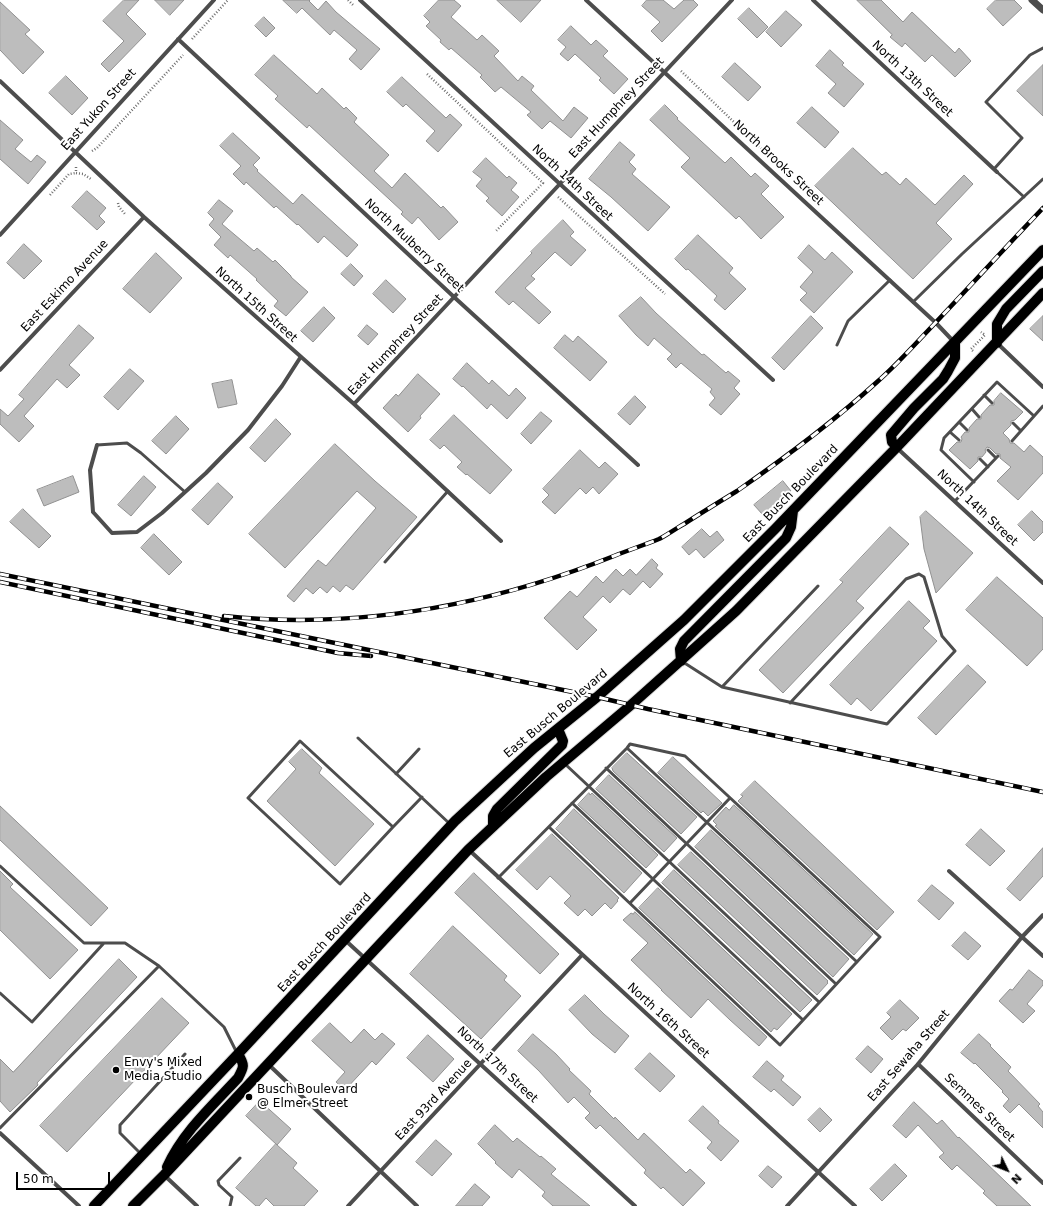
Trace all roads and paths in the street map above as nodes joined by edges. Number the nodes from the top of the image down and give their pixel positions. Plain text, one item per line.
1 (214, 0) edge
2 (228, 0) edge
3 (348, 0) edge
4 (360, 0) edge
5 (586, 0) edge
6 (732, 0) edge
7 (813, 0) edge
8 (1032, 0) edge
9 (354, 5) dead end
10 (1043, 10) edge
11 (178, 39) junction
12 (192, 39) dead end
13 (1043, 48) edge
14 (183, 55) dead end
15 (421, 69) dead end
16 (664, 71) junction
17 (681, 71) dead end
18 (0, 81) edge
19 (92, 151) dead end
20 (75, 152) junction
21 (770, 157) dead end
22 (995, 170) junction
23 (76, 173) dead end
24 (1043, 179) edge
25 (560, 185) junction
26 (553, 192) junction
27 (50, 195) dead end
28 (1024, 198) junction
29 (144, 217) junction
30 (496, 231) dead end
31 (0, 235) edge
32 (1043, 250) edge
33 (1043, 271) edge
34 (890, 280) junction
35 (1043, 293) edge
36 (454, 297) junction
37 (669, 297) dead end
38 (913, 302) junction
39 (981, 332) dead end
40 (955, 343) junction
41 (997, 343) junction
42 (837, 345) dead end
43 (974, 351) dead end
44 (300, 358) junction
45 (0, 370) edge
46 (773, 380) dead end
47 (1043, 386) edge
48 (984, 395) junction
49 (992, 402) dead end
50 (354, 404) junction
51 (1043, 406) edge
52 (972, 409) junction
53 (1034, 416) junction
54 (979, 417) dead end
55 (959, 422) junction
56 (1013, 422) dead end
57 (967, 430) dead end
58 (1021, 431) junction
59 (950, 432) junction
60 (959, 440) dead end
61 (1012, 441) dead end
62 (97, 445) joint
63 (897, 447) junction
64 (988, 450) dead end
65 (980, 459) dead end
66 (638, 465) dead end
67 (988, 466) junction
68 (974, 482) junction
69 (448, 491) junction
70 (185, 492) junction
71 (955, 502) junction
72 (793, 511) junction
73 (501, 541) dead end
74 (385, 562) dead end
75 (1043, 583) edge
76 (818, 586) dead end
77 (681, 661) junction
78 (722, 688) junction
79 (790, 703) junction
80 (558, 729) junction
81 (358, 738) dead end
82 (626, 748) junction
83 (419, 749) dead end
84 (563, 762) junction
85 (606, 768) junction
86 (396, 774) junction
87 (589, 786) junction
88 (422, 797) junction
89 (730, 798) junction
90 (572, 803) junction
91 (707, 822) junction
92 (452, 825) junction
93 (493, 826) junction
94 (393, 827) junction
95 (549, 827) junction
96 (687, 843) junction
97 (468, 850) junction
98 (669, 862) junction
99 (0, 866) edge
100 (949, 871) dead end
101 (498, 878) junction
102 (652, 880) junction
103 (630, 903) junction
104 (1043, 915) edge
105 (1022, 937) junction
106 (345, 940) junction
107 (104, 942) junction
108 (582, 955) junction
109 (1043, 956) edge
110 (366, 959) junction
111 (857, 962) junction
112 (160, 966) junction
113 (836, 984) junction
114 (0, 993) edge
115 (819, 1002) junction
116 (803, 1020) junction
117 (185, 1054) dead end
118 (238, 1054) junction
119 (268, 1064) junction
120 (481, 1064) junction
121 (918, 1064) junction
122 (0, 1128) edge
123 (0, 1133) edge
124 (142, 1156) junction
125 (240, 1158) dead end
126 (380, 1172) junction
127 (819, 1172) junction
128 (164, 1175) junction
129 (1043, 1183) edge
130 (79, 1206) edge
131 (94, 1206) edge
132 (133, 1206) edge
133 (197, 1206) edge
134 (230, 1206) edge
135 (348, 1206) edge
136 (417, 1206) edge
137 (635, 1206) edge
138 (787, 1206) edge
139 (855, 1206) edge

1 - 11 street, East Yukon Street
2 - 12 path
3 - 9 path
4 - 25 street, North 14th Street
5 - 16 street, North Brooks Street
6 - 16 street, East Humphrey Street
7 - 22 street, North 13th Street
8 - 10 street
11 - 20 street, East Yukon Street
11 - 36 street, North Mulberry Street
13 - 22 lane
14 - 19 path
15 - 30 path
16 - 25 street, East Humphrey Street
16 - 34 street, North Brooks Street
17 - 21 path
18 - 20 street, North 15th Street
20 - 29 street, North 15th Street
20 - 31 street, East Yukon Street
22 - 28 lane
23 - 27 path
24 - 28 lane
25 - 26 street, East Humphrey Street
25 - 46 street, North 14th Street
26 - 36 street, East Humphrey Street
26 - 37 path
28 - 38 lane
29 - 44 street, North 15th Street
29 - 45 street, East Eskimo Avenue
32 - 40 main road, East Busch Boulevard
33 - 41 main road
34 - 38 street, North Brooks Street
34 - 42 lane
35 - 41 main road
36 - 50 street, East Humphrey Street
36 - 66 street, North Mulberry Street
38 - 40 street, North Brooks Street
39 - 43 path
40 - 63 main road
40 - 72 main road, East Busch Boulevard
41 - 47 street
41 - 63 main road
44 - 50 street, North 15th Street
44 - 70 street
48 - 49 lane
48 - 52 lane
48 - 53 lane
50 - 69 street, North 15th Street
51 - 53 lane
52 - 54 lane
52 - 55 lane
53 - 58 lane
55 - 57 lane
55 - 59 lane
56 - 58 lane
58 - 61 lane
59 - 60 lane
59 - 68 lane
62 - 70 lane
62 - 70 street
63 - 71 street, North 14th Street
63 - 77 main road
64 - 67 lane
65 - 67 lane
67 - 68 lane
68 - 71 lane
69 - 73 street, North 15th Street
69 - 74 lane
71 - 75 street, North 14th Street
72 - 77 main road
72 - 80 main road, East Busch Boulevard
76 - 78 lane
77 - 78 lane
77 - 84 main road
78 - 79 lane
79 - 79 lane
80 - 92 main road, East Busch Boulevard
80 - 93 main road
81 - 86 lane
82 - 85 lane
82 - 89 lane
82 - 91 lane
83 - 86 lane
84 - 87 lane
84 - 93 main road
85 - 87 lane
85 - 96 lane
86 - 88 lane
87 - 90 lane
87 - 98 lane
88 - 92 lane
88 - 94 lane
89 - 91 lane
89 - 111 lane
90 - 95 lane
90 - 102 lane
91 - 96 lane
91 - 111 lane
92 - 106 main road, East Busch Boulevard
93 - 97 main road
94 - 94 lane
95 - 101 lane
95 - 103 lane
96 - 98 lane
96 - 113 lane
97 - 101 street, North 16th Street
97 - 110 main road
98 - 102 lane
98 - 115 lane
99 - 107 lane
100 - 105 street
101 - 108 street, North 16th Street
102 - 103 lane
102 - 116 lane
103 - 116 lane
104 - 105 street, East Sewaha Street
105 - 109 street
105 - 121 street, East Sewaha Street
106 - 110 street, North 17th Street
106 - 118 main road, East Busch Boulevard
107 - 112 lane
107 - 114 lane
108 - 120 street, East 93rd Avenue
108 - 127 street, North 16th Street
110 - 119 main road
110 - 120 street, North 17th Street
111 - 113 lane
112 - 118 lane
112 - 122 lane
113 - 115 lane
115 - 116 lane
117 - 124 lane
118 - 124 main road, East Busch Boulevard
118 - 128 main road
119 - 126 street
119 - 128 main road
120 - 126 street, East 93rd Avenue
120 - 137 street, North 17th Street
121 - 127 street, East Sewaha Street
121 - 129 street, Semmes Street
123 - 130 street
124 - 131 main road, East Busch Boulevard
125 - 134 lane
126 - 135 street, East 93rd Avenue
126 - 136 street
127 - 138 street, East Sewaha Street
127 - 139 street, North 16th Street
128 - 132 main road
128 - 133 street

